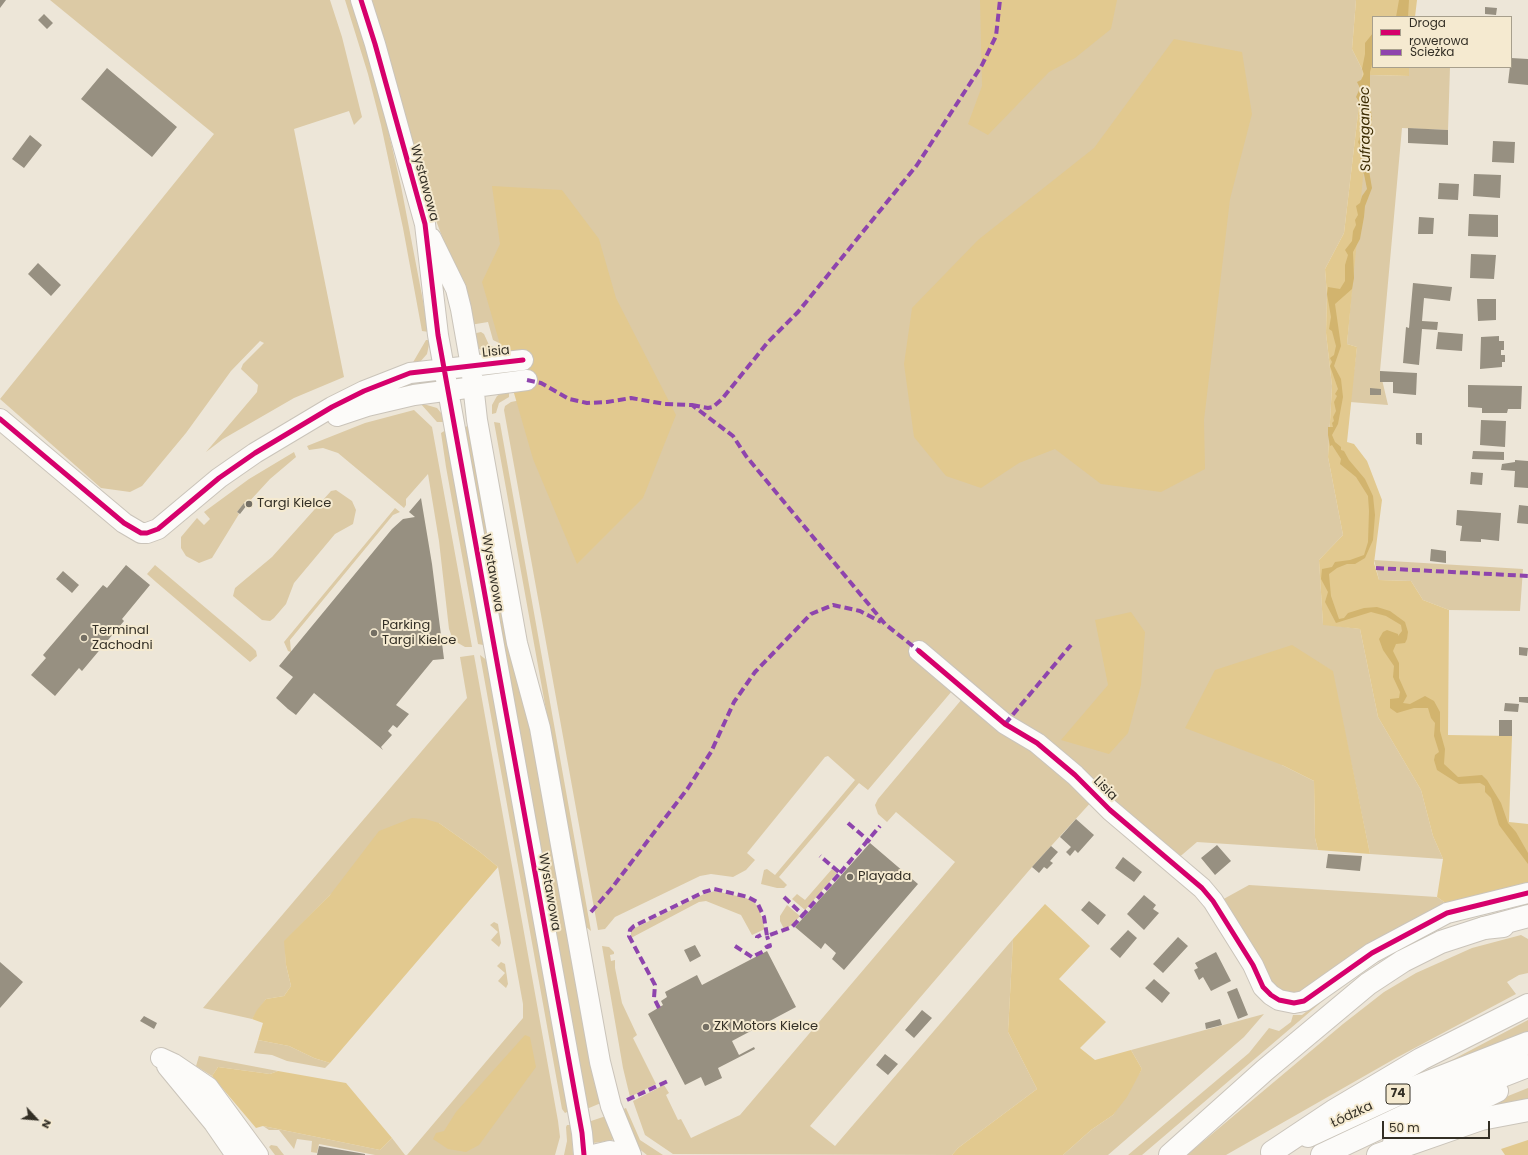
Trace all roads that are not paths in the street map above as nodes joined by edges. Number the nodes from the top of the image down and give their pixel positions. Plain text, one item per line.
1 (361, 0) edge
2 (425, 224) junction
3 (523, 360) dead end
4 (471, 366) junction
5 (444, 368) junction
6 (527, 380) dead end
7 (473, 389) junction
8 (448, 391) junction
9 (0, 419) edge
10 (293, 431) junction
11 (919, 651) dead end
12 (1528, 893) edge
13 (1528, 916) edge
14 (1528, 924) edge
15 (1484, 928) junction
16 (1528, 1004) edge
17 (1528, 1043) edge
18 (1528, 1066) edge
19 (1528, 1075) edge
20 (1528, 1110) edge
21 (1269, 1154) edge
22 (236, 1155) edge
23 (258, 1155) edge
24 (584, 1155) edge
25 (593, 1155) edge
26 (630, 1155) edge
27 (1170, 1155) edge
28 (1322, 1155) edge
29 (1374, 1155) edge
30 (1378, 1155) edge

1 - 2 street, Wystawowa
2 - 4 street, Wystawowa
2 - 5 street, Wystawowa
3 - 4 street, Lisia
4 - 5 street, Lisia
4 - 7 street, Wystawowa
5 - 8 street, Wystawowa
5 - 10 street, Lisia
6 - 7 street
7 - 8 street
7 - 26 street, Wystawowa
8 - 10 street
8 - 24 street, Wystawowa
9 - 10 street
11 - 12 street, Lisia
13 - 15 main road
14 - 15 main road
15 - 27 main road
16 - 21 main road
17 - 21 main road, Łódzka / 74
18 - 28 main road, Łódzka / 74
19 - 29 main road
20 - 30 main road
22 - 23 street
25 - 26 street

